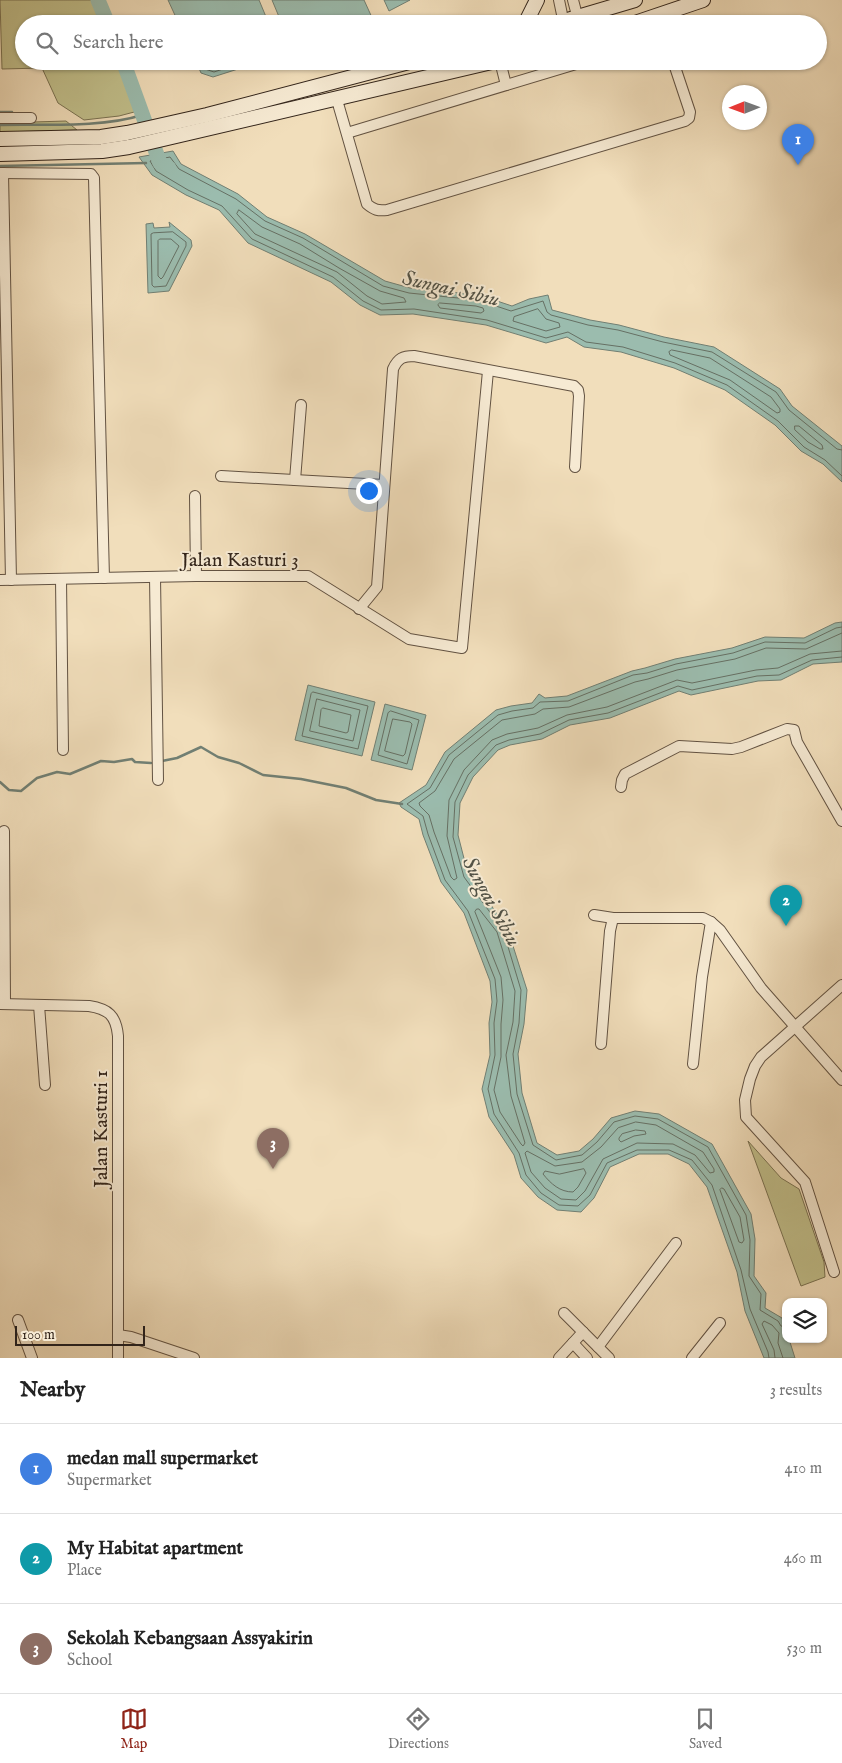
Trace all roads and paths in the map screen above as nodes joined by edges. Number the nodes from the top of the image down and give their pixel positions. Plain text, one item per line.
1 (537, 0) edge
2 (559, 0) edge
3 (573, 0) edge
4 (635, 0) edge
5 (704, 0) edge
6 (530, 15) edge
7 (565, 15) edge
8 (570, 15) edge
9 (589, 15) edge
10 (659, 15) edge
11 (383, 70) edge
12 (459, 70) edge
13 (502, 70) edge
14 (556, 70) edge
15 (676, 70) edge
16 (506, 85) junction
17 (337, 100) junction
18 (0, 118) edge
19 (31, 118) dead end
20 (209, 122) junction
21 (347, 133) junction
22 (0, 139) edge
23 (0, 154) edge
24 (1, 173) edge
25 (488, 370) junction
26 (301, 405) dead end
27 (4, 452) edge
28 (575, 467) dead end
29 (221, 476) dead end
30 (295, 480) junction
31 (384, 485) junction
32 (194, 496) dead end
33 (196, 576) junction
34 (154, 577) junction
35 (104, 578) junction
36 (61, 579) junction
37 (0, 580) edge
38 (12, 580) junction
39 (359, 609) junction
40 (63, 750) dead end
41 (158, 780) dead end
42 (621, 787) dead end
43 (842, 820) edge
44 (4, 831) dead end
45 (594, 915) dead end
46 (613, 918) junction
47 (711, 922) junction
48 (842, 985) edge
49 (2, 1004) edge
50 (39, 1005) junction
51 (794, 1027) junction
52 (601, 1044) dead end
53 (693, 1064) dead end
54 (842, 1080) edge
55 (45, 1086) dead end
56 (676, 1243) dead end
57 (834, 1272) dead end
58 (564, 1313) dead end
59 (18, 1320) dead end
60 (720, 1323) dead end
61 (583, 1332) junction
62 (118, 1335) junction
63 (573, 1343) junction
64 (598, 1347) junction
65 (32, 1358) edge
66 (118, 1358) edge
67 (194, 1358) edge
68 (559, 1358) edge
69 (587, 1358) edge
70 (609, 1358) edge
71 (692, 1358) edge

1 - 6 street
2 - 7 street
3 - 8 street
4 - 9 street
5 - 10 street
11 - 20 street
12 - 17 street
13 - 16 street
14 - 16 street
15 - 21 street
16 - 21 street
17 - 20 street
17 - 21 street
18 - 19 street
20 - 22 street
20 - 23 street
24 - 27 street
24 - 35 street
25 - 28 street
25 - 31 street
25 - 39 street, Jalan Kasturi 3
26 - 30 street
27 - 38 street
29 - 30 street
30 - 31 street
31 - 39 street
32 - 33 street
33 - 34 street, Jalan Kasturi 3
33 - 39 street, Jalan Kasturi 3
34 - 35 street, Jalan Kasturi 3
34 - 41 street
35 - 36 street, Jalan Kasturi 3
36 - 38 street, Jalan Kasturi 3
36 - 40 street
37 - 38 street, Jalan Kasturi 3
42 - 43 street
44 - 49 street
45 - 46 street
46 - 47 street
46 - 52 street
47 - 51 street
47 - 53 street
48 - 51 street
49 - 50 street, Jalan Kasturi 1
50 - 55 street
50 - 62 street, Jalan Kasturi 1
51 - 54 street
51 - 57 street
56 - 64 street
58 - 61 street
59 - 65 street
60 - 71 street
61 - 63 street
61 - 64 street
62 - 66 street, Jalan Kasturi 1
62 - 67 street
63 - 68 street
63 - 69 street
64 - 70 street

